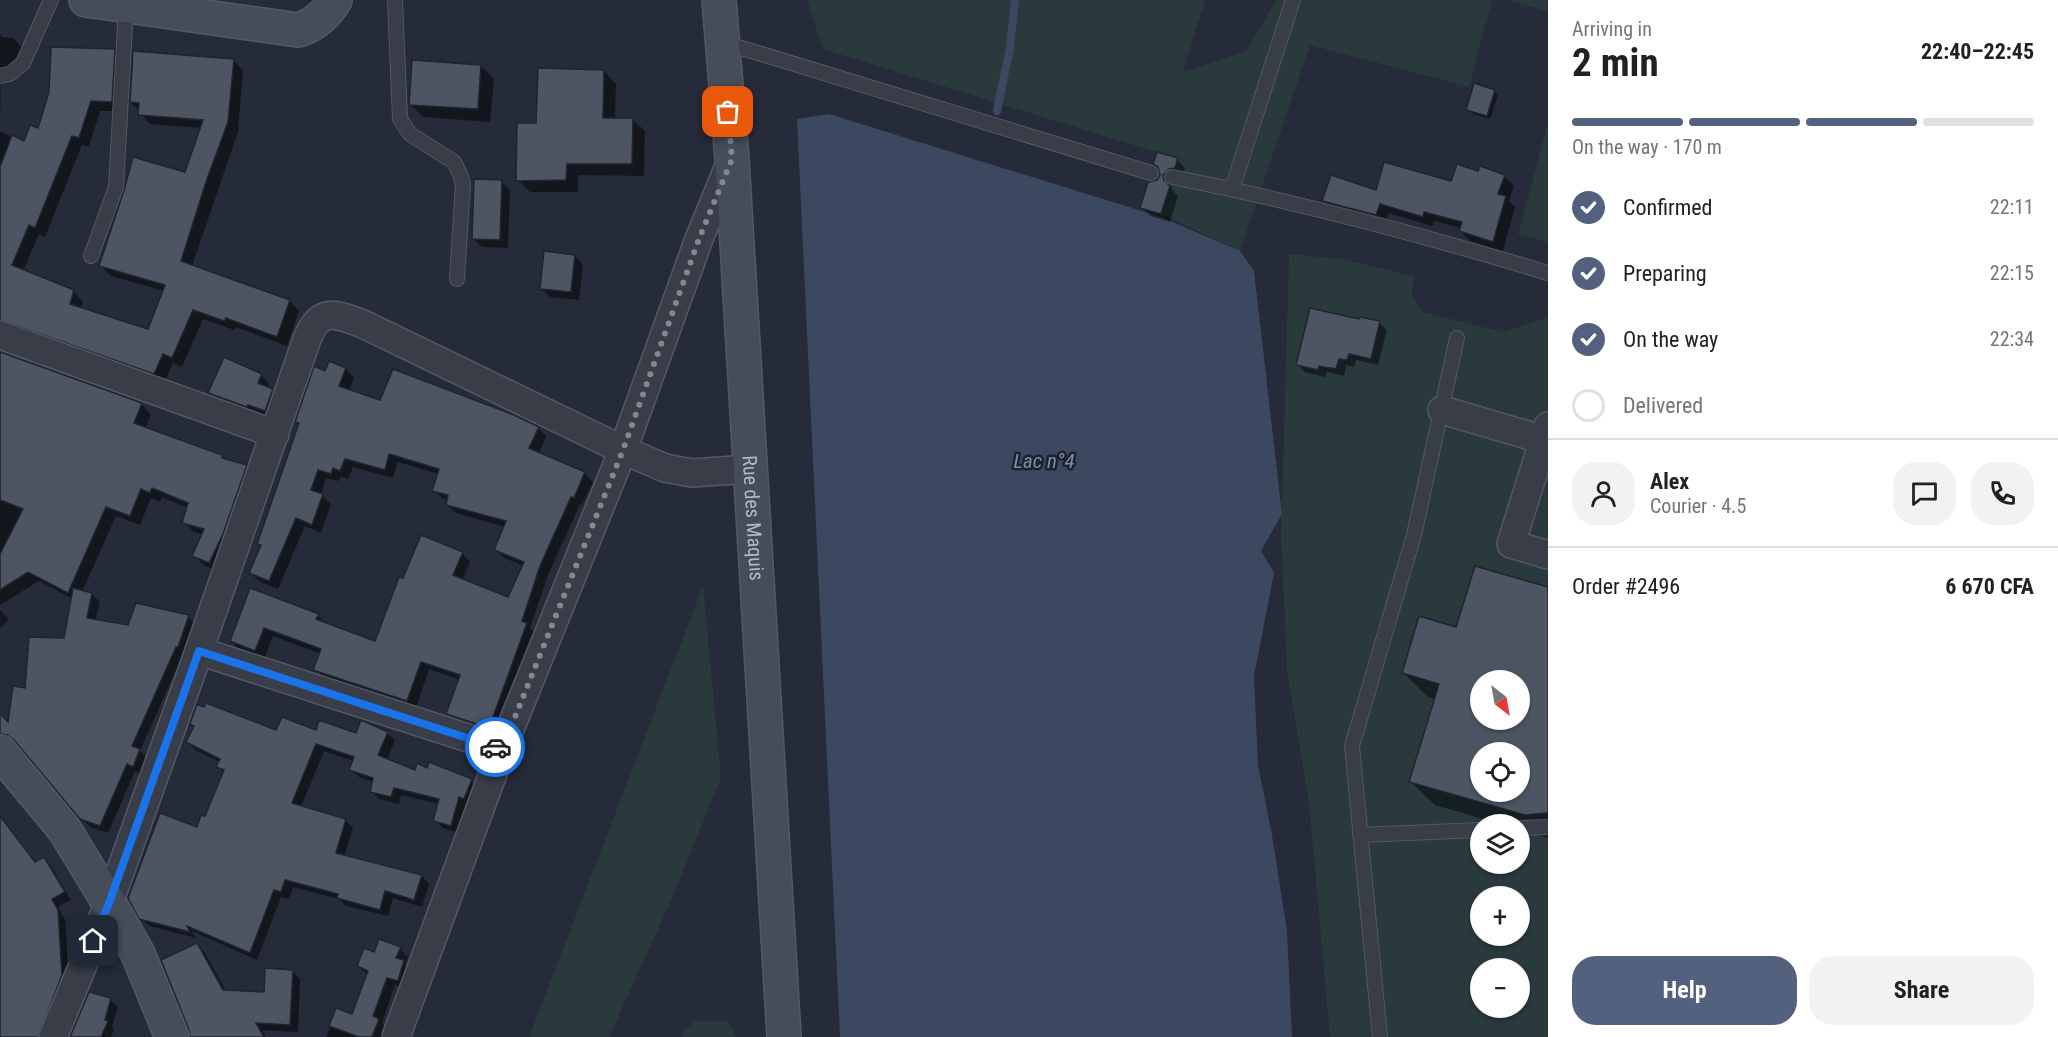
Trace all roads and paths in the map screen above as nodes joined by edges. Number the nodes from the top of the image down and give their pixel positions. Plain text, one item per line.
1 (51, 0) edge
2 (86, 0) edge
3 (335, 0) edge
4 (395, 0) edge
5 (719, 0) edge
6 (1293, 0) edge
7 (126, 7) junction
8 (722, 42) junction
9 (0, 76) edge
10 (732, 159) junction
11 (1151, 173) dead end
12 (1172, 177) dead end
13 (1232, 189) junction
14 (91, 256) dead end
15 (1548, 273) edge
16 (457, 279) dead end
17 (0, 335) edge
18 (1457, 338) dead end
19 (1442, 410) junction
20 (275, 434) junction
21 (1547, 436) edge
22 (623, 450) junction
23 (749, 469) junction
24 (1548, 555) edge
25 (199, 651) junction
26 (502, 749) junction
27 (0, 752) edge
28 (1548, 827) edge
29 (1530, 828) edge
30 (1470, 830) edge
31 (1360, 835) junction
32 (109, 903) junction
33 (53, 1037) edge
34 (172, 1037) edge
35 (396, 1037) edge
36 (784, 1037) edge
37 (1380, 1037) edge

1 - 9 lane
2 - 7 street
3 - 7 street
4 - 16 lane
5 - 8 street, Rue des Maquis
6 - 13 lane
7 - 14 lane
8 - 10 street, Rue des Maquis
8 - 11 lane
10 - 22 street
10 - 23 street, Rue des Maquis
12 - 13 lane
13 - 15 lane
17 - 20 street
18 - 19 lane
19 - 21 street
19 - 31 lane
20 - 22 street
20 - 25 street
21 - 24 street
22 - 23 street
22 - 26 street
23 - 36 street, Rue des Maquis
25 - 26 street
25 - 32 street
26 - 35 street
27 - 32 street
28 - 29 lane
30 - 31 lane
31 - 37 lane
32 - 33 street
32 - 34 street

